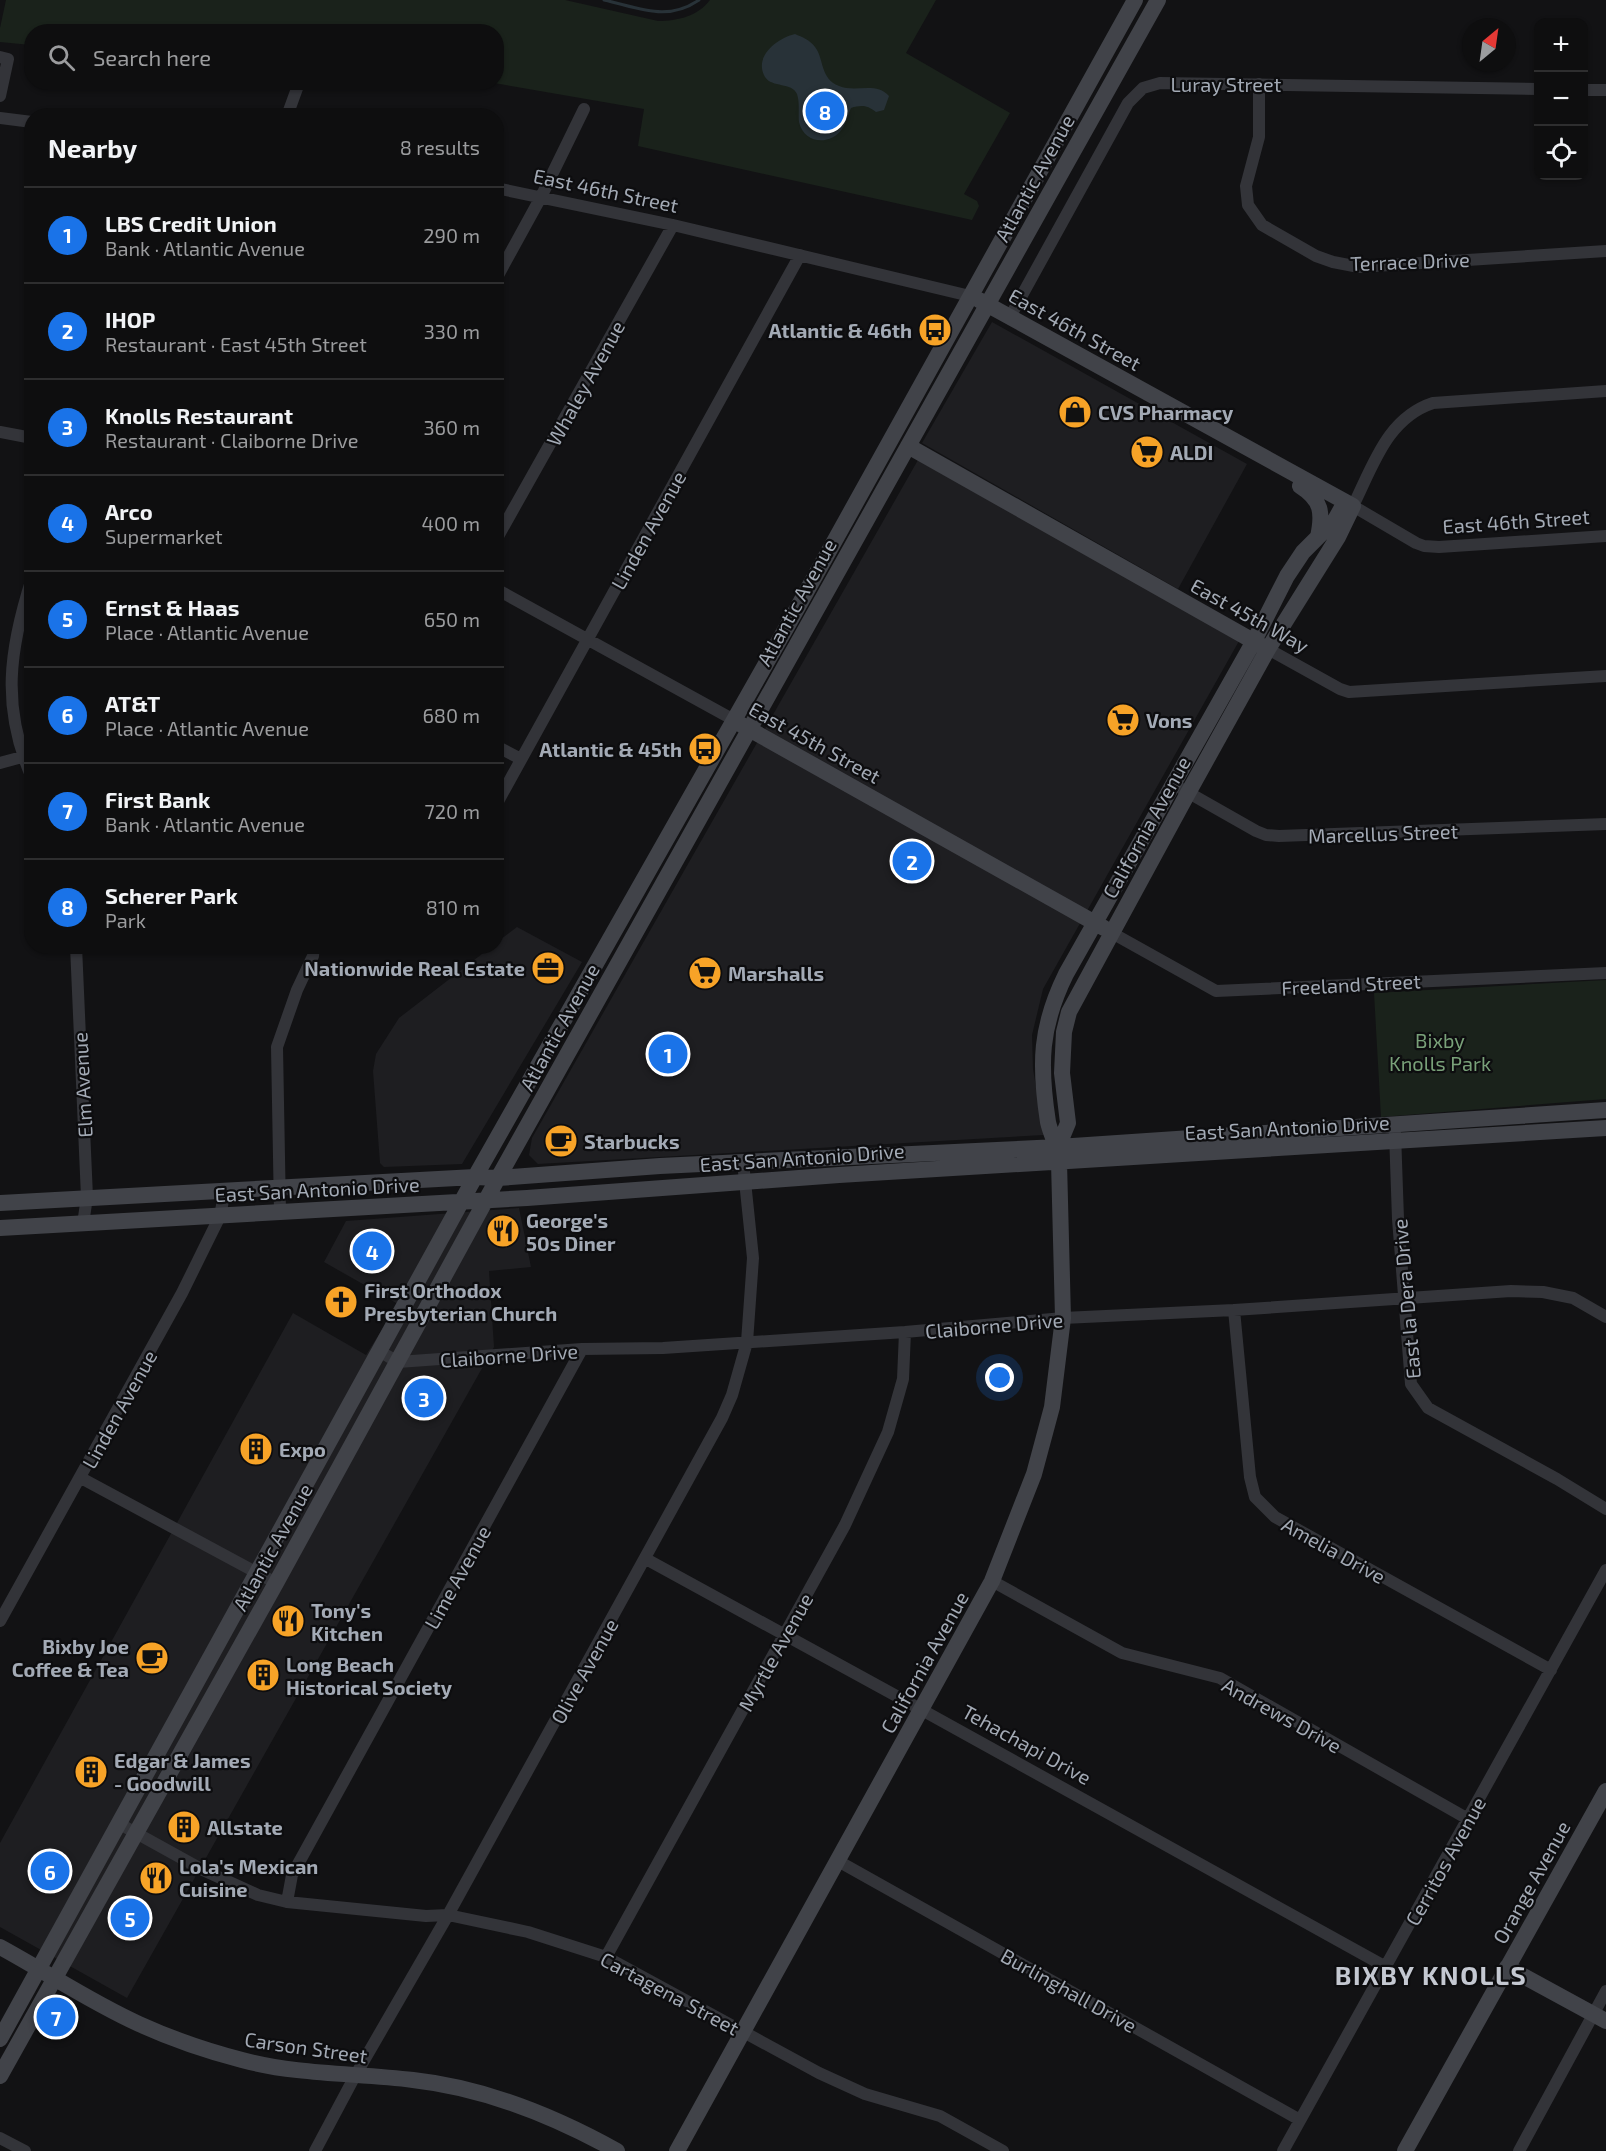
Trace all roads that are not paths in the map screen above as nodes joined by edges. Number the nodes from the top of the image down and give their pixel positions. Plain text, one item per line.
1 (1135, 0) edge
2 (1158, 0) edge
3 (4, 58) edge
4 (1258, 84) junction
5 (1534, 89) edge
6 (296, 90) edge
7 (1588, 90) edge
8 (1606, 90) edge
9 (0, 96) edge
10 (290, 108) edge
11 (584, 109) dead end
12 (0, 118) edge
13 (24, 121) edge
14 (504, 190) edge
15 (541, 197) junction
16 (673, 225) junction
17 (1606, 251) edge
18 (800, 255) junction
19 (504, 264) edge
20 (970, 296) junction
21 (987, 304) junction
22 (1010, 317) junction
23 (1606, 391) edge
24 (0, 432) edge
25 (24, 436) edge
26 (908, 446) junction
27 (1286, 471) junction
28 (1349, 504) junction
29 (504, 526) edge
30 (1606, 536) edge
31 (1318, 537) junction
32 (504, 593) edge
33 (24, 608) edge
34 (588, 639) junction
35 (1261, 645) junction
36 (1606, 676) edge
37 (734, 720) junction
38 (749, 729) junction
39 (504, 750) edge
40 (22, 757) junction
41 (521, 759) junction
42 (24, 761) edge
43 (0, 763) edge
44 (1180, 789) junction
45 (504, 790) edge
46 (1606, 824) edge
47 (1095, 923) junction
48 (1112, 933) junction
49 (76, 954) edge
50 (313, 954) edge
51 (1606, 973) edge
52 (1606, 1110) edge
53 (1606, 1128) edge
54 (1395, 1134) junction
55 (1059, 1154) junction
56 (743, 1162) junction
57 (475, 1177) junction
58 (498, 1178) junction
59 (744, 1183) junction
60 (279, 1186) junction
61 (225, 1190) junction
62 (87, 1197) junction
63 (486, 1200) junction
64 (462, 1202) junction
65 (0, 1203) edge
66 (280, 1212) junction
67 (220, 1216) junction
68 (83, 1224) junction
69 (0, 1228) edge
70 (1404, 1297) junction
71 (1234, 1310) junction
72 (1606, 1317) edge
73 (1063, 1318) junction
74 (905, 1332) junction
75 (747, 1342) junction
76 (582, 1349) junction
77 (379, 1351) junction
78 (398, 1362) junction
79 (81, 1478) junction
80 (1606, 1509) edge
81 (646, 1559) junction
82 (1606, 1570) edge
83 (256, 1574) junction
84 (992, 1581) junction
85 (276, 1583) junction
86 (0, 1622) edge
87 (784, 1635) junction
88 (1551, 1670) junction
89 (922, 1710) junction
90 (1606, 1791) edge
91 (1468, 1819) junction
92 (118, 1823) junction
93 (136, 1833) junction
94 (838, 1861) junction
95 (287, 1902) junction
96 (448, 1915) junction
97 (0, 1947) edge
98 (606, 1957) junction
99 (1386, 1967) junction
100 (1507, 1967) junction
101 (38, 1968) junction
102 (55, 1978) junction
103 (1606, 1991) edge
104 (1600, 2017) edge
105 (744, 2032) junction
106 (0, 2038) edge
107 (0, 2076) edge
108 (355, 2076) junction
109 (1300, 2120) junction
110 (0, 2138) edge
111 (25, 2151) edge
112 (315, 2151) edge
113 (617, 2151) edge
114 (676, 2151) edge
115 (1003, 2151) edge
116 (1283, 2151) edge
117 (1404, 2151) edge
118 (1519, 2151) edge

1 - 20 main road, Atlantic Avenue
2 - 21 main road, Atlantic Avenue
3 - 9 street
4 - 5 street, Luray Street
4 - 17 street, Terrace Drive
4 - 22 street, Luray Street
6 - 10 street
7 - 8 street
11 - 15 street
12 - 13 street
14 - 15 street, East 46th Street
15 - 16 street, East 46th Street
15 - 19 street
16 - 18 street, East 46th Street
16 - 29 street, Whaley Avenue
18 - 20 street, East 46th Street
18 - 34 street, Linden Avenue
20 - 21 main road, East 46th Street
20 - 37 main road, Atlantic Avenue
21 - 22 main road, East 46th Street
21 - 26 main road, Atlantic Avenue
22 - 27 main road, East 46th Street
23 - 28 street, California Avenue
24 - 25 street
26 - 35 main road, East 45th Way
26 - 38 main road, Atlantic Avenue
27 - 28 main road, East 46th Street
27 - 31 main road
28 - 30 street, East 46th Street
28 - 31 main road, California Avenue
28 - 35 main road, California Avenue
31 - 35 main road, California Avenue
32 - 34 street, East 45th Street
33 - 40 street
34 - 37 street, East 45th Street
34 - 41 street, Linden Avenue
35 - 36 street, East 45th Way
35 - 44 main road, California Avenue
37 - 38 main road, East 45th Street
37 - 57 main road, Atlantic Avenue
38 - 47 main road, East 45th Street
38 - 58 main road, Atlantic Avenue
39 - 41 street
40 - 42 street
40 - 43 street
41 - 45 street, Linden Avenue
44 - 46 street, Marcellus Street
44 - 47 main road, California Avenue
44 - 48 main road, California Avenue
47 - 48 main road, East 45th Street
47 - 55 main road, California Avenue
48 - 51 street, Freeland Street
48 - 55 main road, California Avenue
49 - 62 street, Elm Avenue
50 - 60 street
52 - 54 main road, East San Antonio Drive
53 - 54 main road, East San Antonio Drive
54 - 55 main road, East San Antonio Drive
54 - 70 street, East la Dera Drive
55 - 56 main road, East San Antonio Drive
55 - 59 main road, East San Antonio Drive
55 - 73 main road, California Avenue
56 - 58 main road, East San Antonio Drive
56 - 59 street, Olive Avenue
57 - 58 main road, East San Antonio Drive
57 - 60 main road, East San Antonio Drive
57 - 64 main road, Atlantic Avenue
58 - 63 main road, Atlantic Avenue
59 - 63 main road, East San Antonio Drive
59 - 75 street, Olive Avenue
60 - 61 main road, East San Antonio Drive
60 - 66 street
61 - 62 main road, East San Antonio Drive
61 - 67 street, Linden Avenue
62 - 65 main road, East San Antonio Drive
62 - 68 street, Elm Avenue
63 - 64 main road, East San Antonio Drive
63 - 78 main road, Atlantic Avenue
64 - 66 main road, East San Antonio Drive
64 - 77 main road, Atlantic Avenue
66 - 67 main road, East San Antonio Drive
67 - 68 main road, East San Antonio Drive
67 - 79 street, Linden Avenue
68 - 69 main road, East San Antonio Drive
70 - 71 street, Claiborne Drive
70 - 72 street, Claiborne Drive
70 - 80 street, East la Dera Drive
71 - 73 street, Claiborne Drive
71 - 88 street, Amelia Drive
73 - 74 street, Claiborne Drive
73 - 84 main road, California Avenue
74 - 75 street, Claiborne Drive
74 - 87 street, Myrtle Avenue
75 - 76 street, Claiborne Drive
75 - 81 street, Olive Avenue
76 - 78 street, Claiborne Drive
76 - 95 street, Lime Avenue
77 - 78 street
77 - 83 main road, Atlantic Avenue
78 - 85 main road, Atlantic Avenue
79 - 83 street
79 - 86 street, Linden Avenue
81 - 87 street, Tehachapi Drive
81 - 96 street, Olive Avenue
82 - 88 street, Cerritos Avenue
83 - 85 street
83 - 92 main road, Atlantic Avenue
84 - 89 main road, California Avenue
84 - 91 street, Andrews Drive
85 - 93 main road, Atlantic Avenue
87 - 89 street, Tehachapi Drive
87 - 98 street, Myrtle Avenue
88 - 91 street, Cerritos Avenue
89 - 94 main road, California Avenue
89 - 99 street, Tehachapi Drive
90 - 100 main road, Orange Avenue
91 - 99 street, Cerritos Avenue
92 - 93 street, Cartagena Street
92 - 101 main road, Atlantic Avenue
93 - 95 street, Cartagena Street
93 - 102 main road, Atlantic Avenue
94 - 105 main road, California Avenue
94 - 109 street, Burlinghall Drive
95 - 96 street, Cartagena Street
96 - 98 street, Cartagena Street
96 - 108 street, Olive Avenue
97 - 101 main road, Carson Street
98 - 105 street, Cartagena Street
99 - 109 street, Cerritos Avenue
100 - 104 main road
100 - 117 main road, Orange Avenue
101 - 102 main road, Carson Street
101 - 106 main road, Atlantic Avenue
102 - 107 main road, Atlantic Avenue
102 - 108 main road, Carson Street
103 - 104 street
104 - 118 street
105 - 114 main road, California Avenue
105 - 115 street, Cartagena Street
108 - 112 street, Olive Avenue
108 - 113 main road, Carson Street
109 - 116 street, Cerritos Avenue
110 - 111 street

